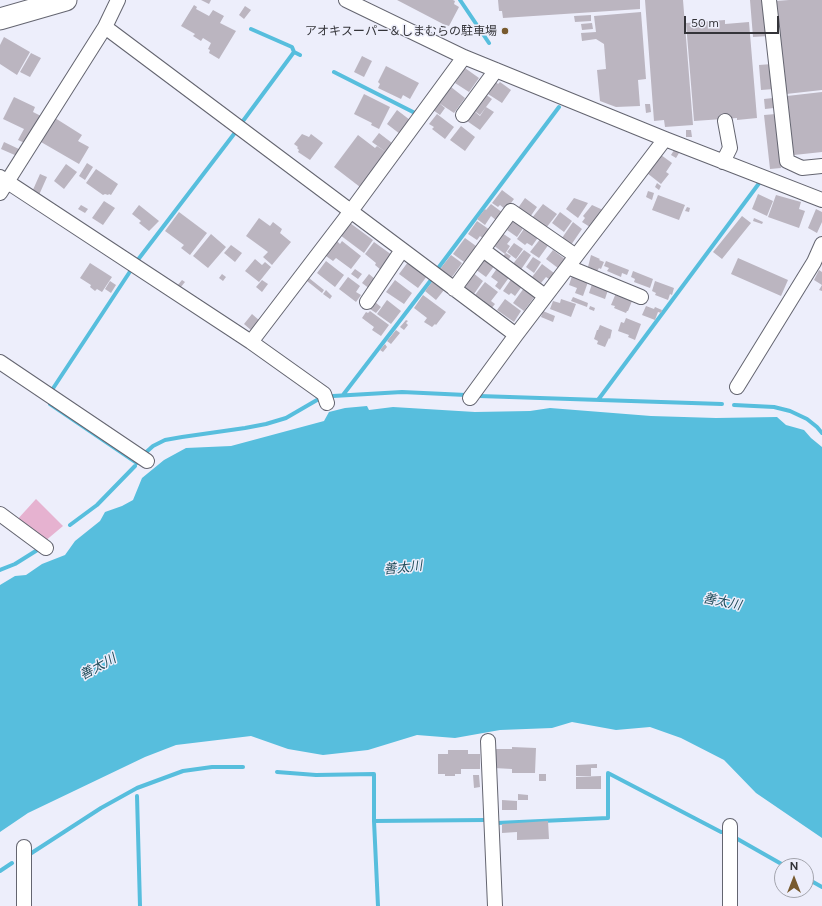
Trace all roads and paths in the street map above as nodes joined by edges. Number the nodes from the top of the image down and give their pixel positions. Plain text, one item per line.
1 (66, 0) edge
2 (118, 0) edge
3 (346, 0) edge
4 (770, 0) edge
5 (0, 19) edge
6 (105, 27) junction
7 (464, 57) junction
8 (496, 70) junction
9 (463, 115) dead end
10 (725, 120) dead end
11 (665, 139) junction
12 (723, 162) junction
13 (822, 166) edge
14 (2, 184) edge
15 (822, 200) edge
16 (351, 211) junction
17 (822, 244) edge
18 (402, 250) junction
19 (483, 250) junction
20 (572, 261) junction
21 (454, 289) junction
22 (545, 296) junction
23 (641, 297) dead end
24 (367, 302) dead end
25 (516, 335) junction
26 (251, 342) junction
27 (0, 362) edge
28 (736, 387) dead end
29 (470, 398) dead end
30 (327, 403) dead end
31 (147, 461) dead end
32 (0, 514) edge
33 (46, 548) dead end
34 (488, 741) dead end
35 (730, 826) dead end
36 (24, 847) dead end
37 (24, 906) edge
38 (495, 906) edge
39 (730, 906) edge

1 - 5 highway
2 - 6 street
3 - 7 street
4 - 13 street
6 - 14 street
6 - 16 street
7 - 8 street
7 - 16 street
8 - 9 street
8 - 11 street
10 - 12 street
11 - 12 street
11 - 20 street
12 - 15 street
14 - 26 street
16 - 18 street
16 - 26 street
17 - 28 street
18 - 21 street
18 - 24 street
19 - 20 street
19 - 21 street
19 - 22 street
20 - 22 street
20 - 23 street
21 - 25 street
22 - 25 street
25 - 29 street
26 - 30 street
27 - 31 street
32 - 33 street
34 - 38 street
35 - 39 street
36 - 37 street

